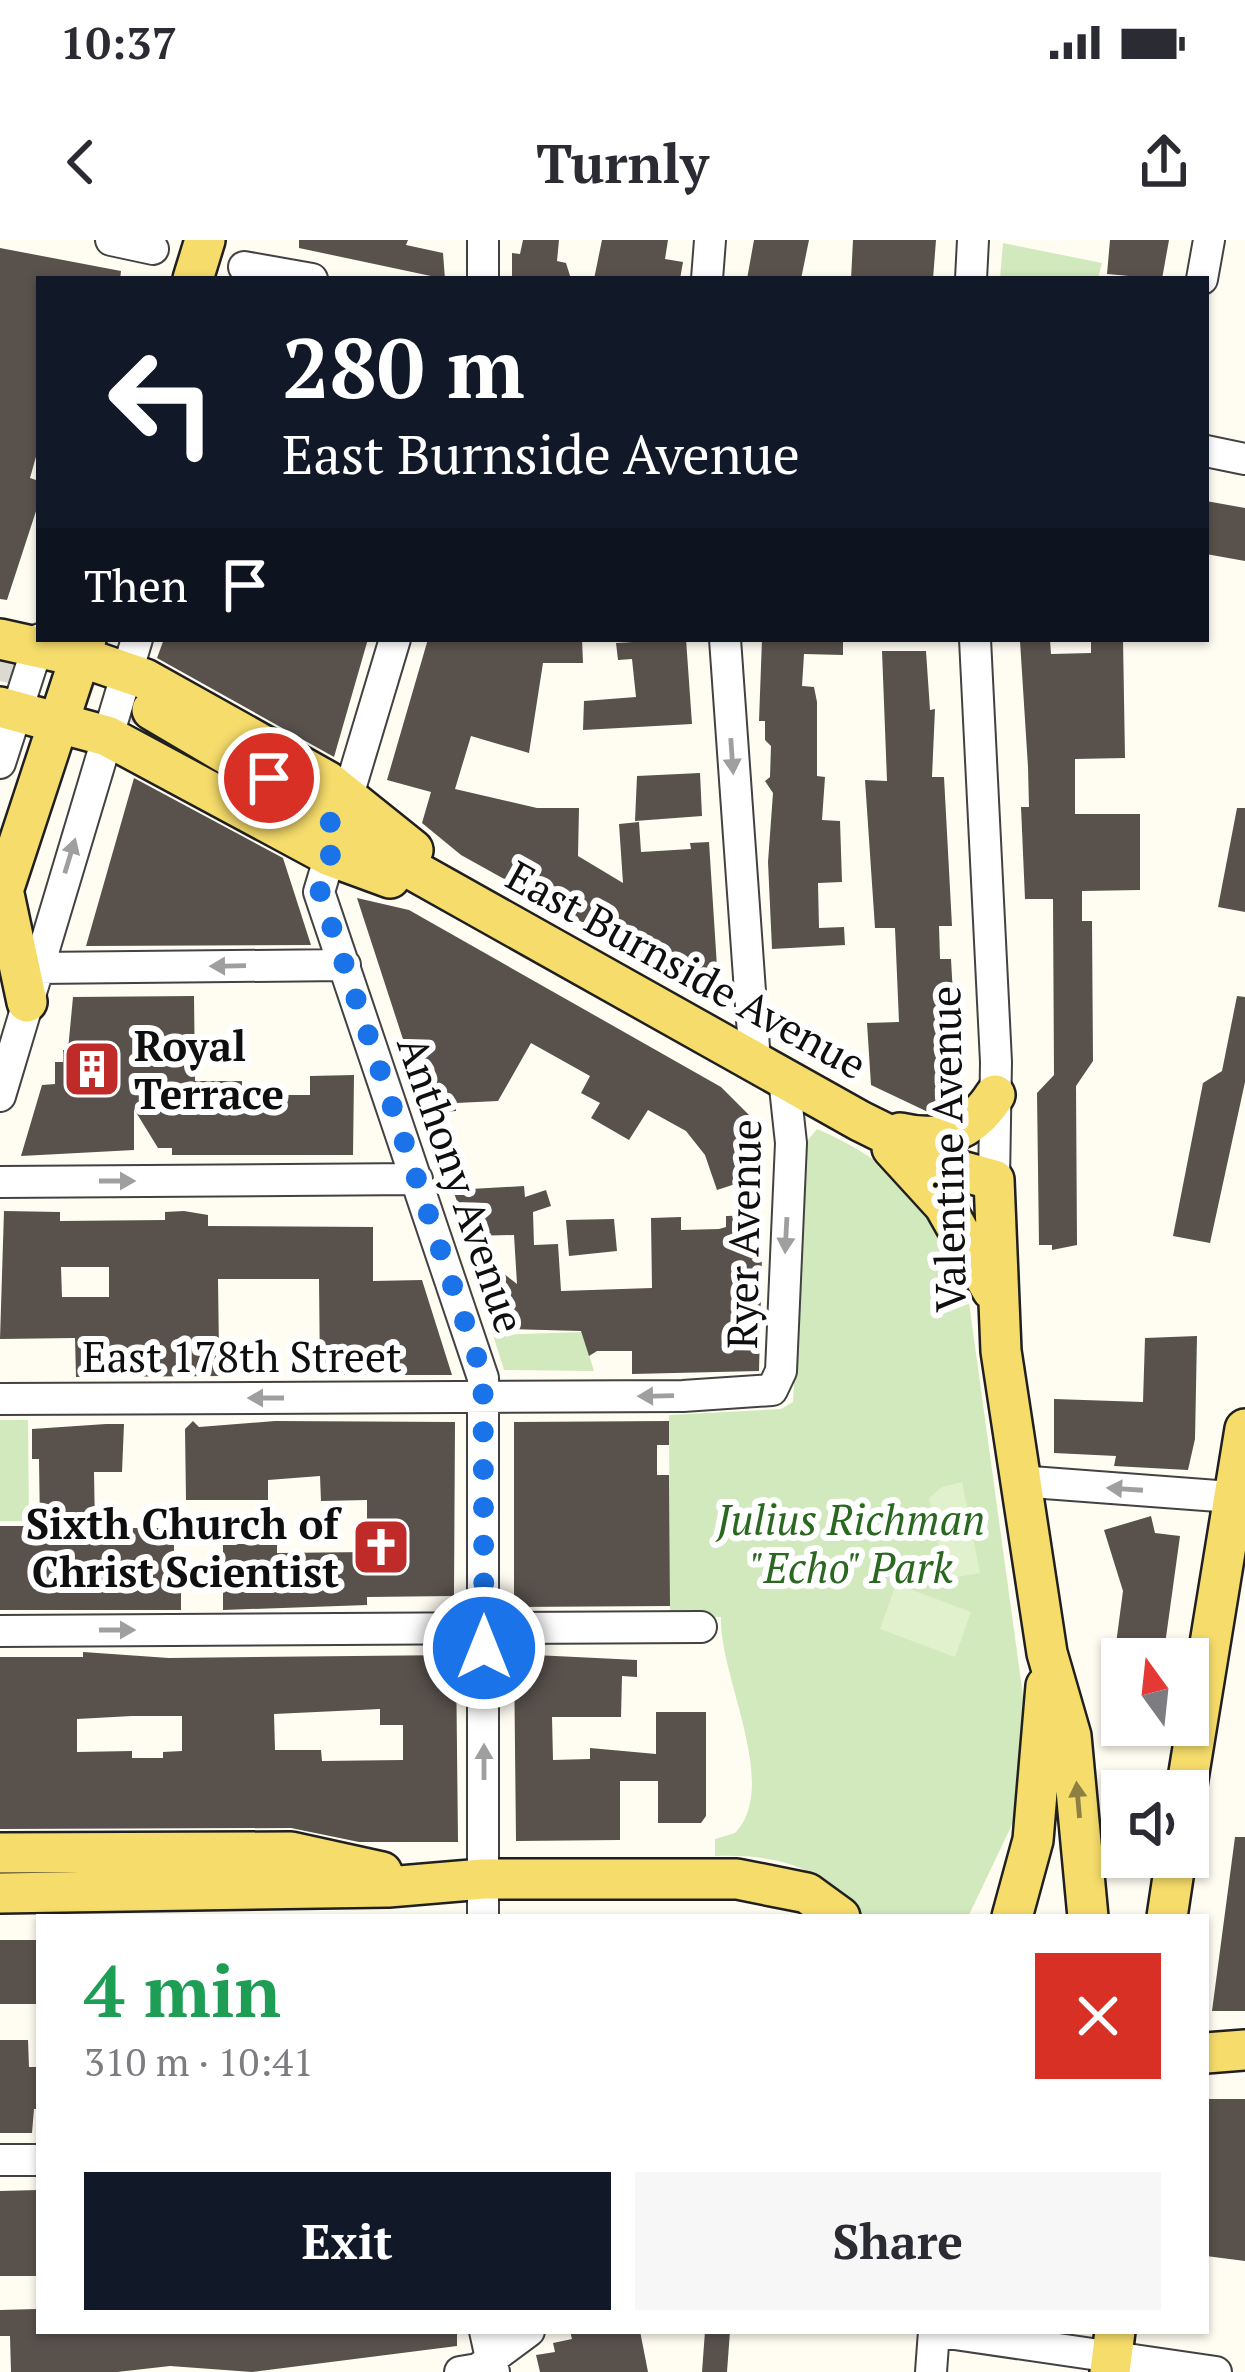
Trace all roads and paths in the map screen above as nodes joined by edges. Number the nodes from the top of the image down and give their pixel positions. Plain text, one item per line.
1 (111, 240) edge
2 (205, 240) edge
3 (483, 240) edge
4 (710, 240) edge
5 (973, 240) edge
6 (1209, 240) edge
7 (154, 244) edge
8 (246, 262) edge
9 (145, 276) edge
10 (194, 276) edge
11 (300, 276) edge
12 (483, 276) edge
13 (707, 276) edge
14 (970, 276) edge
15 (1203, 276) edge
16 (1209, 453) edge
17 (1245, 459) edge
18 (26, 641) edge
19 (394, 642) edge
20 (724, 642) edge
21 (975, 642) edge
22 (83, 648) edge
23 (132, 655) edge
24 (61, 722) junction
25 (135, 724) junction
26 (5, 733) edge
27 (333, 823) junction
28 (465, 899) junction
29 (5, 906) edge
30 (345, 965) junction
31 (21, 977) edge
32 (770, 1070) junction
33 (995, 1095) junction
34 (0, 1096) edge
35 (860, 1121) junction
36 (417, 1179) junction
37 (994, 1180) junction
38 (0, 1182) edge
39 (995, 1298) junction
40 (772, 1390) joint
41 (484, 1398) junction
42 (0, 1399) edge
43 (1245, 1429) edge
44 (1018, 1481) junction
45 (1239, 1497) edge
46 (701, 1627) dead end
47 (484, 1628) junction
48 (0, 1631) edge
49 (1047, 1653) junction
50 (1190, 1770) edge
51 (1038, 1793) junction
52 (0, 1853) edge
53 (0, 1873) edge
54 (1173, 1878) edge
55 (380, 1881) junction
56 (766, 1885) junction
57 (476, 1892) edge
58 (0, 1893) edge
59 (0, 1912) edge
60 (802, 1914) edge
61 (836, 1914) edge
62 (988, 1914) edge
63 (1013, 1914) edge
64 (1088, 1914) edge
65 (1168, 1914) edge
66 (0, 2160) edge
67 (36, 2160) edge
68 (525, 2334) edge
69 (934, 2334) edge
70 (957, 2334) edge
71 (490, 2354) edge
72 (1112, 2354) edge
73 (460, 2372) edge
74 (931, 2372) edge
75 (1216, 2372) edge

1 - 7 street
2 - 10 main road
3 - 12 street
4 - 13 street
5 - 14 street
6 - 15 street
7 - 9 street
8 - 11 street
16 - 17 street
18 - 22 main road, East Burnside Avenue
18 - 26 street
19 - 27 street, Anthony Avenue
20 -> 32 street, Ryer Avenue
21 - 33 street, Valentine Avenue
22 - 23 main road, East Burnside Avenue
22 - 24 main road
23 - 25 street
23 - 27 main road, East Burnside Avenue
24 - 25 main road, East Burnside Avenue
24 - 26 main road, East Burnside Avenue
24 - 29 main road
25 - 27 main road, East Burnside Avenue
31 -> 25 street
27 - 28 main road, East Burnside Avenue
27 - 28 main road, East Burnside Avenue
27 - 30 street, Anthony Avenue
28 - 32 main road, East Burnside Avenue
29 - 31 main road
30 -> 31 street
30 - 36 street, Anthony Avenue
31 - 34 street
32 - 35 main road, East Burnside Avenue
32 -> 40 street, Ryer Avenue
33 - 35 main road
33 - 37 street, Valentine Avenue
35 - 37 main road, East Burnside Avenue
35 - 39 main road
38 -> 36 street
36 - 41 street, Anthony Avenue
37 - 39 main road, Valentine Avenue
39 - 44 main road, Valentine Avenue
40 -> 41 street, East 178th Street
41 -> 42 street, East 178th Street
41 - 47 street, Anthony Avenue
43 - 45 main road
45 -> 44 street
44 - 49 main road, Valentine Avenue
45 - 50 main road
46 - 47 street
48 -> 47 street
57 -> 47 street, Anthony Avenue
49 - 51 main road, Valentine Avenue
64 -> 49 main road, Valentine Avenue
51 - 62 main road
51 - 63 main road, Valentine Avenue
52 - 55 main road
53 - 55 main road
54 - 65 main road
55 - 57 main road
55 - 58 main road
55 - 59 main road
56 - 57 main road
56 - 60 main road
56 - 61 main road
66 - 67 street
68 - 71 street
69 - 74 street
70 - 72 street
71 - 73 street
72 - 75 street

